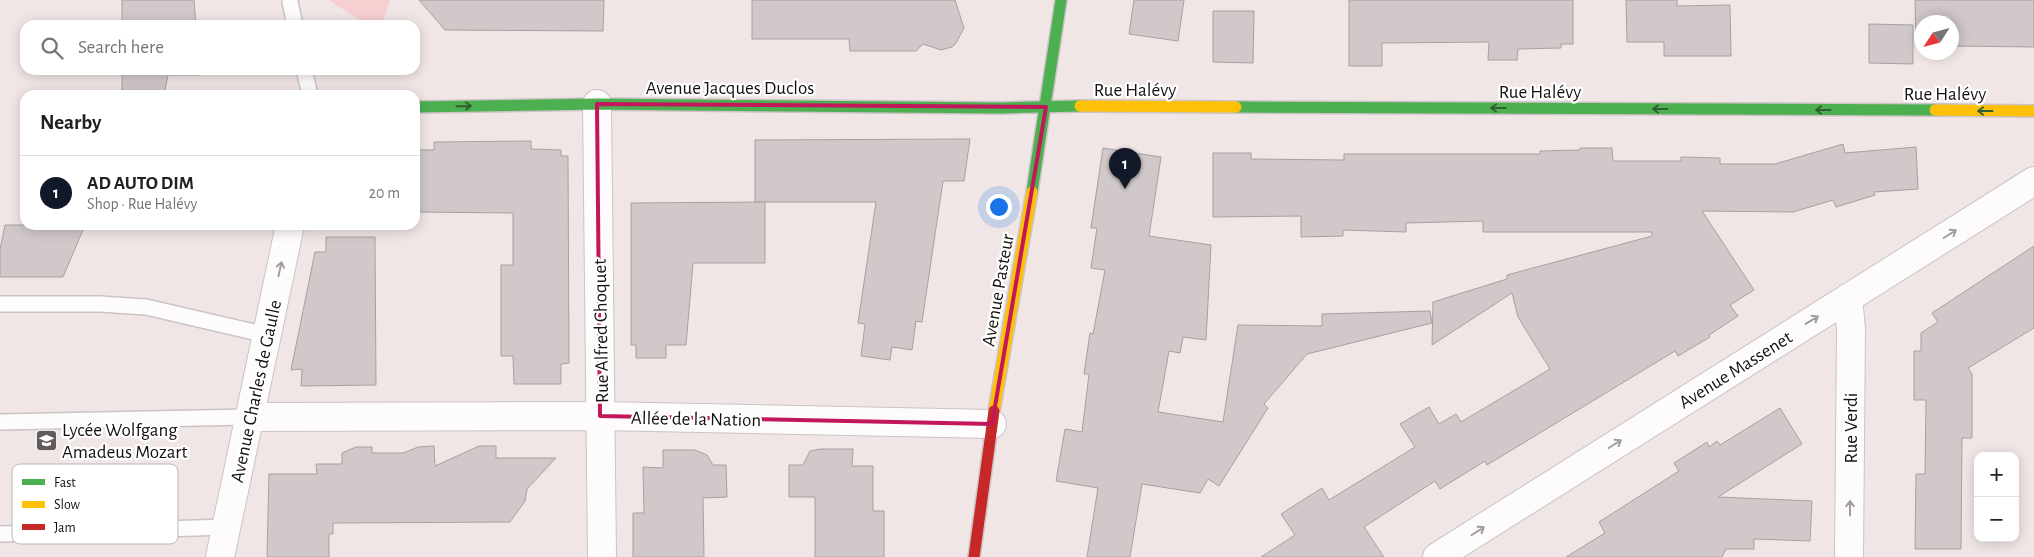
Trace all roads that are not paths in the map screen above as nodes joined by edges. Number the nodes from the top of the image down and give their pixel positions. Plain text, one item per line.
1 (1061, 0) edge
2 (290, 2) dead end
3 (293, 20) edge
4 (305, 75) edge
5 (309, 90) edge
6 (597, 104) junction
7 (420, 107) edge
8 (1046, 107) junction
9 (2034, 111) edge
10 (2034, 181) edge
11 (289, 230) edge
12 (1848, 298) junction
13 (0, 304) edge
14 (266, 335) junction
15 (600, 416) junction
16 (249, 417) junction
17 (0, 422) edge
18 (992, 424) junction
19 (226, 527) junction
20 (178, 528) edge
21 (220, 557) edge
22 (602, 557) edge
23 (974, 557) edge
24 (1437, 557) edge
25 (1849, 557) edge

1 - 8 street, Avenue Pasteur
2 - 3 lane
4 - 5 lane
7 -> 6 street, Avenue Jacques Duclos
6 - 8 street, Avenue Jacques Duclos
6 - 15 street, Rue Alfred Choquet
9 -> 8 street, Rue Halévy
8 - 18 street, Avenue Pasteur
12 -> 10 street, Avenue Massenet
14 -> 11 street, Avenue Charles de Gaulle
24 -> 12 street, Avenue Massenet
25 -> 12 street, Rue Verdi
13 - 14 lane
14 - 16 street, Avenue Charles de Gaulle
15 - 16 street, Allée de la Nation
15 - 18 street, Allée de la Nation
15 - 22 street, Rue Alfred Choquet
16 - 17 lane
16 - 19 street, Avenue Charles de Gaulle
18 - 23 street, Avenue Pasteur
19 - 20 lane
19 - 21 street, Avenue Charles de Gaulle

